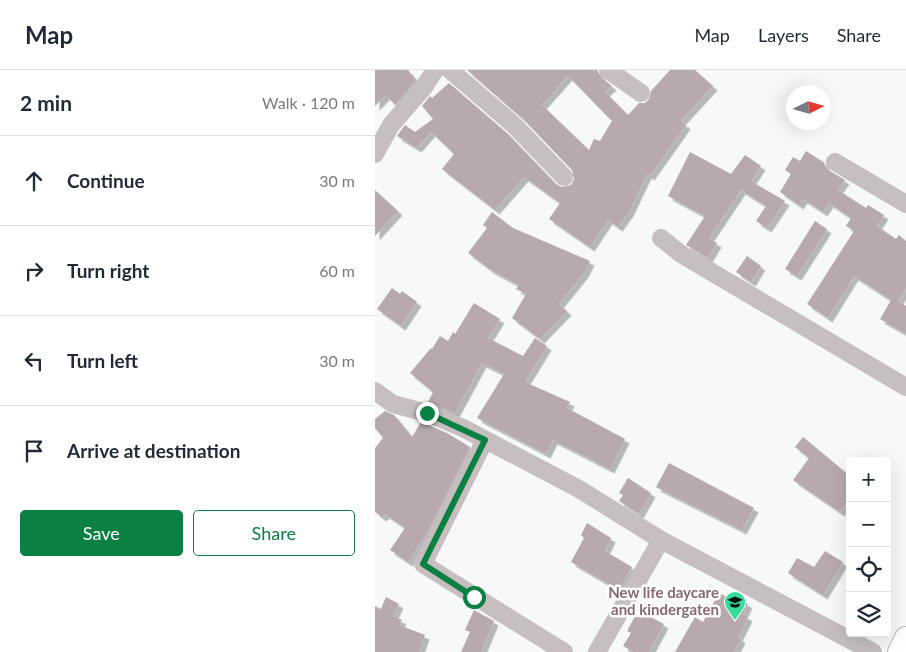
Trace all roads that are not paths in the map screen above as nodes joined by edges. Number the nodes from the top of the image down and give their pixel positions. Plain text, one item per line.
1 (435, 70) edge
2 (450, 70) edge
3 (608, 70) edge
4 (641, 93) dead end
5 (382, 126) edge
6 (375, 154) edge
7 (835, 162) dead end
8 (564, 177) dead end
9 (906, 204) edge
10 (661, 238) dead end
11 (906, 387) edge
12 (375, 391) edge
13 (485, 440) junction
14 (661, 540) junction
15 (906, 638) edge
16 (564, 652) edge
17 (597, 652) edge
18 (873, 652) edge
19 (899, 652) edge

1 - 5 street
2 - 8 street
3 - 4 street
5 - 6 street
7 - 9 street
10 - 11 street
12 - 13 street
13 - 14 street
13 - 16 street
14 - 17 street
14 - 18 street
15 - 19 main road

